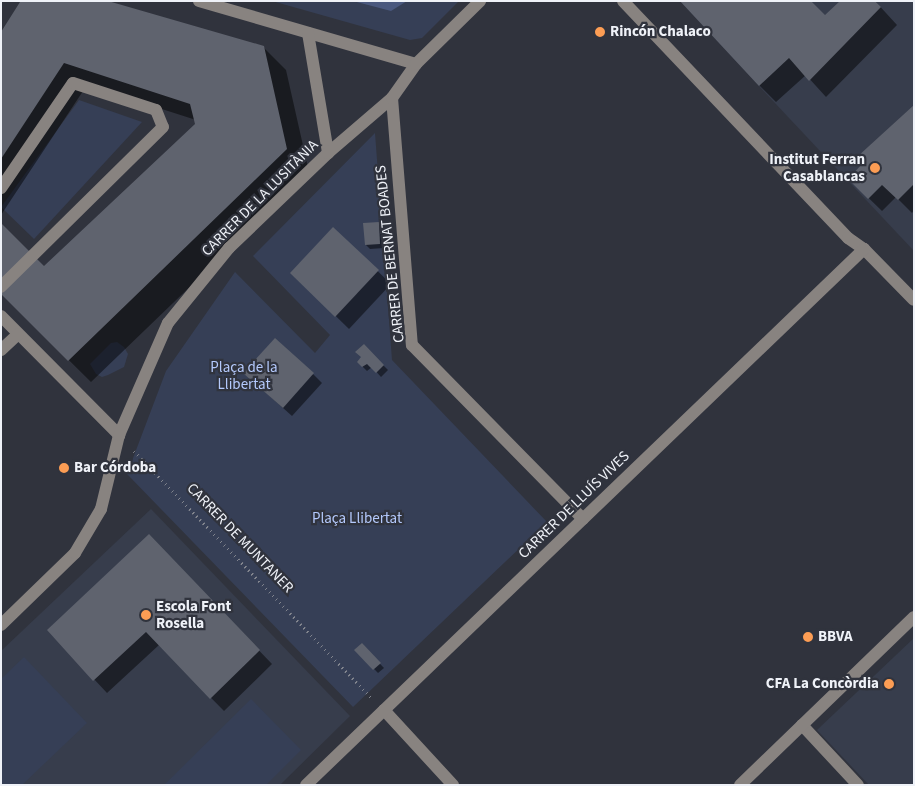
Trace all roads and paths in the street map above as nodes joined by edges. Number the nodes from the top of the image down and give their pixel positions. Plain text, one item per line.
1 (199, 1) edge
2 (480, 1) edge
3 (623, 1) edge
4 (308, 33) junction
5 (416, 64) junction
6 (392, 98) junction
7 (328, 152) junction
8 (1, 188) edge
9 (864, 249) junction
10 (1, 287) edge
11 (914, 300) edge
12 (1, 316) edge
13 (18, 334) junction
14 (1, 350) edge
15 (119, 435) junction
16 (583, 519) junction
17 (914, 617) edge
18 (1, 625) edge
19 (384, 710) junction
20 (802, 726) junction
21 (306, 785) edge
22 (453, 785) edge
23 (740, 785) edge
24 (858, 785) edge

1 - 4 street
2 - 5 street, CARRER DE LA LUSITÀNIA
3 - 9 street
4 - 5 street
4 - 7 street
5 - 6 street, CARRER DE LA LUSITÀNIA
6 - 7 street, CARRER DE LA LUSITÀNIA
6 - 16 street, CARRER DE BERNAT BOADES
7 - 15 street, CARRER DE LA LUSITÀNIA
8 - 10 street
9 - 11 street
9 - 16 street, CARRER DE LLUÍS VIVES
12 - 13 street
13 - 14 street
13 - 15 street
15 - 18 street, CARRER DE LA LUSITÀNIA
15 - 19 path, CARRER DE MUNTANER
16 - 19 street, CARRER DE LLUÍS VIVES
17 - 20 street
19 - 21 street, CARRER DE LLUÍS VIVES
19 - 22 street
20 - 23 street
20 - 24 street

